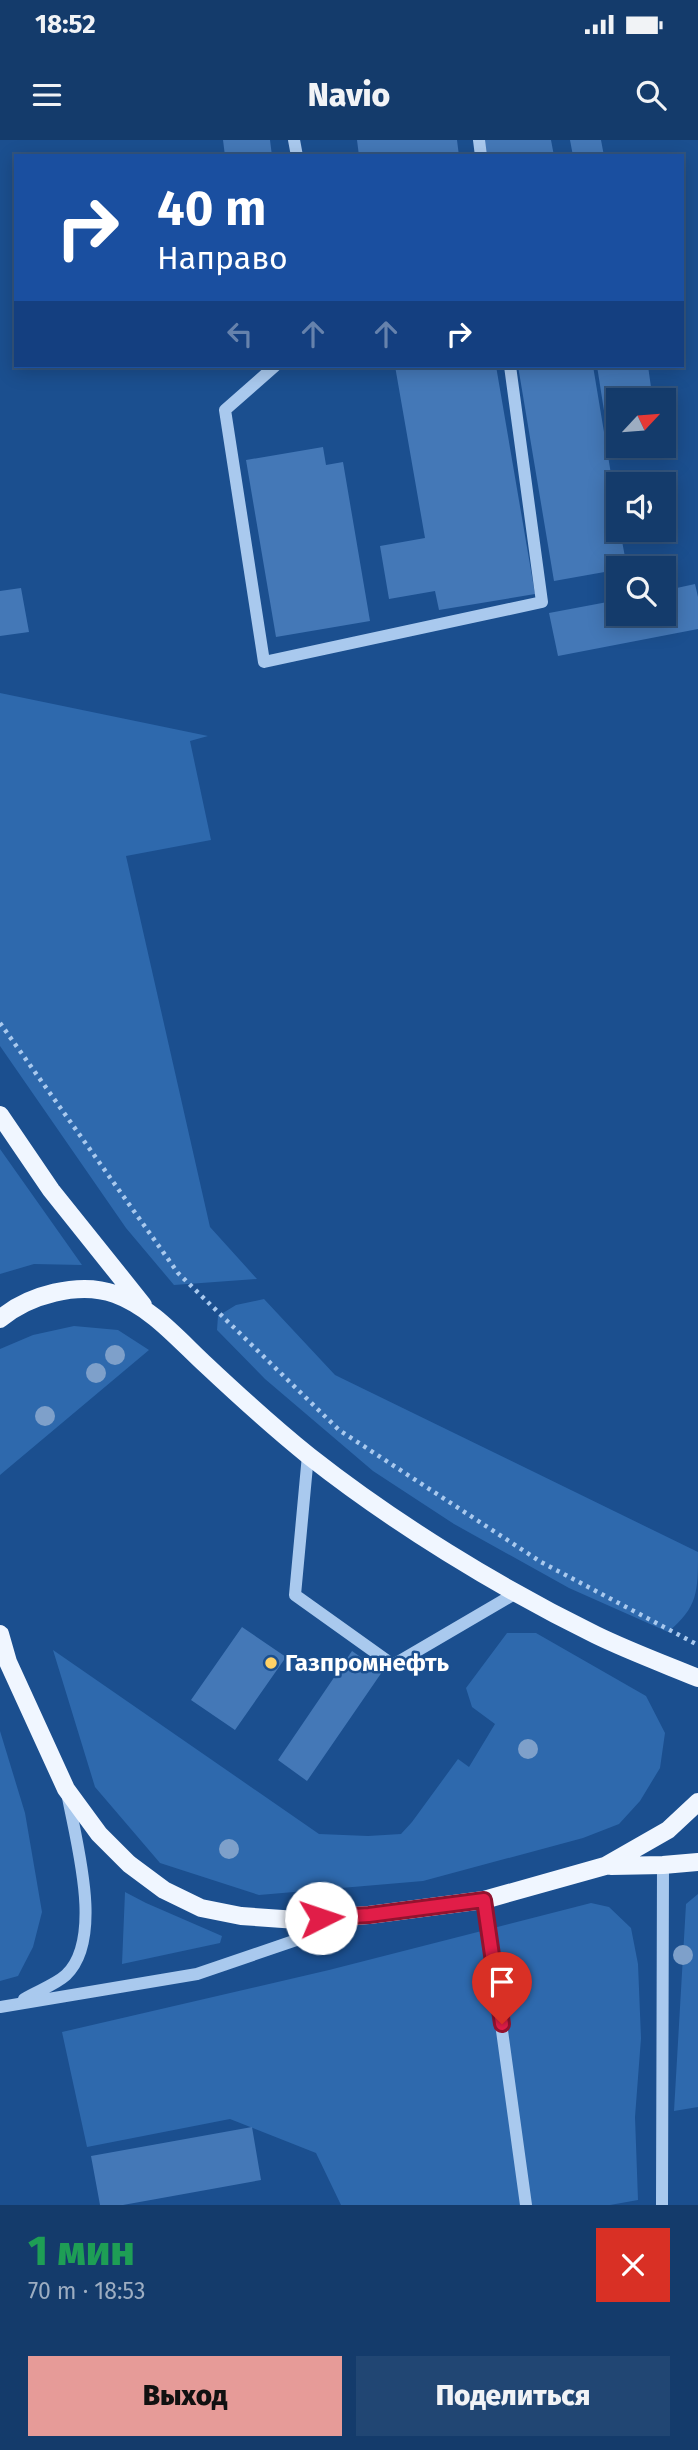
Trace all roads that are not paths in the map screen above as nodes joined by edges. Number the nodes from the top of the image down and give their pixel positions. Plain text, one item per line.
1 (273, 368) edge
2 (510, 368) edge
3 (0, 1115) edge
4 (147, 1310) junction
5 (0, 1319) edge
6 (308, 1455) junction
7 (516, 1592) junction
8 (0, 1634) edge
9 (664, 1664) junction
10 (698, 1678) edge
11 (698, 1688) edge
12 (66, 1788) junction
13 (698, 1802) edge
14 (698, 1862) edge
15 (605, 1866) junction
16 (663, 1866) junction
17 (484, 1900) junction
18 (369, 1915) junction
19 (15, 2004) junction
20 (0, 2007) edge
21 (526, 2205) edge
22 (662, 2205) edge

1 - 2 street
3 - 4 main road
4 - 5 main road
4 - 6 main road
6 - 7 main road
6 - 7 street
7 - 9 main road
8 - 12 main road
9 - 10 main road
9 - 11 main road
12 - 18 main road
12 - 19 street
13 - 15 main road
14 - 16 main road
15 - 16 main road
15 - 17 main road
16 - 22 street
17 - 18 main road
17 - 21 street
18 - 19 street
19 - 20 street

